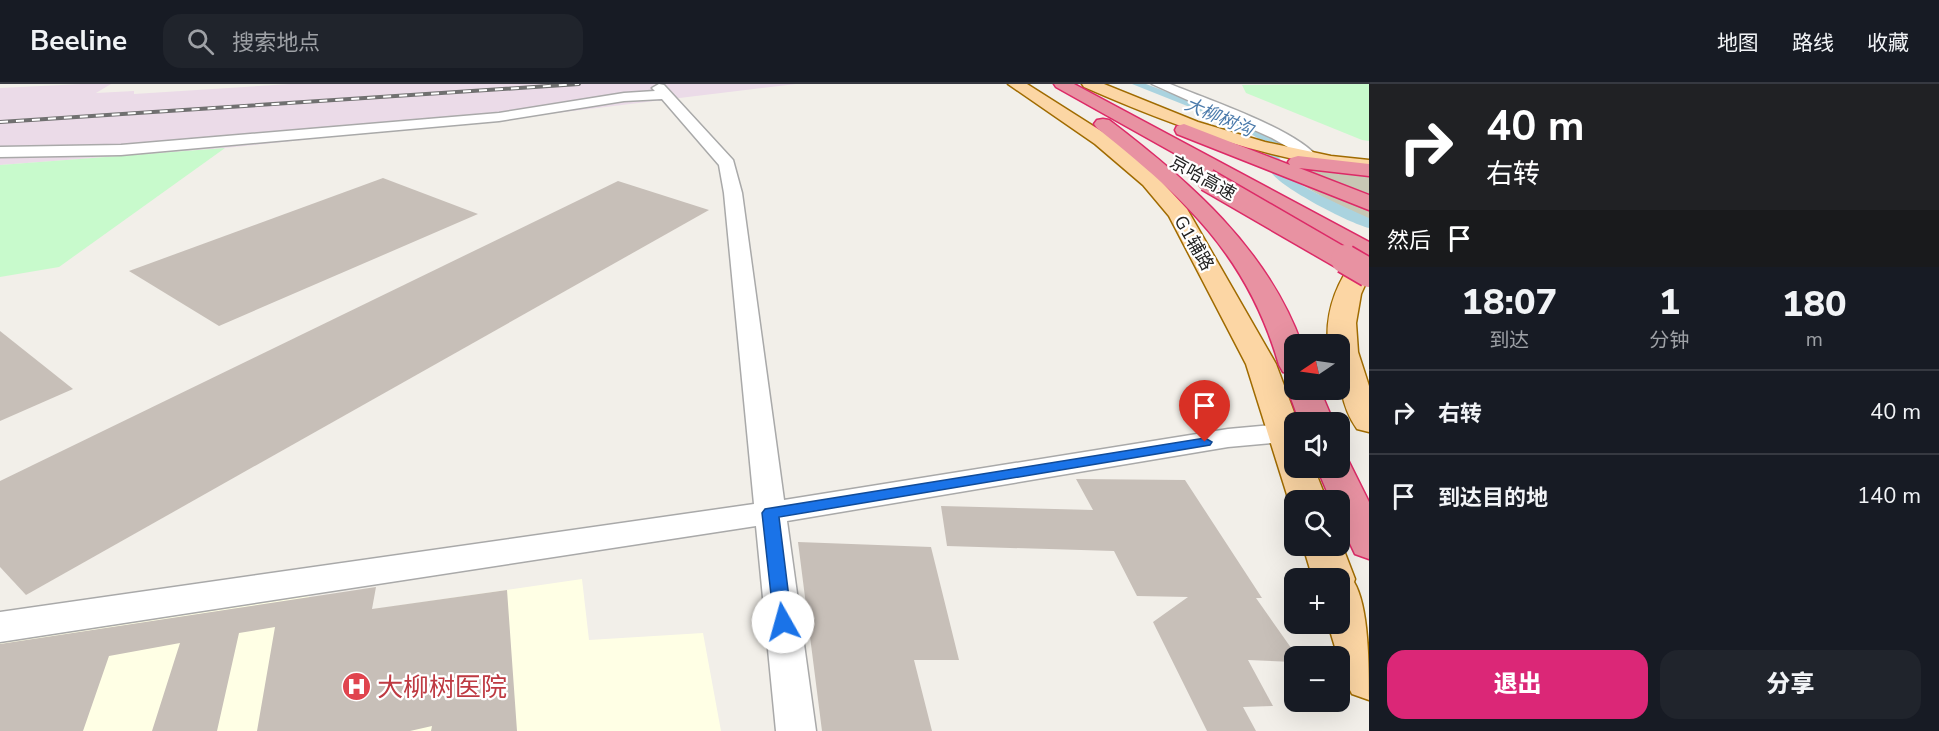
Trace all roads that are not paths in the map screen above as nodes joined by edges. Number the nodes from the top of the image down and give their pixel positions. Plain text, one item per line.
1 (1016, 84) edge
2 (1036, 84) edge
3 (1062, 84) edge
4 (1081, 84) edge
5 (1090, 84) edge
6 (1159, 84) edge
7 (1092, 116) junction
8 (1206, 139) junction
9 (0, 152) edge
10 (1303, 157) junction
11 (1369, 166) edge
12 (1369, 170) edge
13 (1369, 203) edge
14 (1369, 252) edge
15 (1369, 257) edge
16 (1369, 273) edge
17 (1284, 337) edge
18 (1369, 422) edge
19 (1284, 433) joint
20 (1339, 478) edge
21 (770, 513) junction
22 (1369, 544) edge
23 (1350, 624) edge
24 (0, 627) edge
25 (1369, 680) edge
26 (796, 731) edge

1 - 19 main road, G1辅路
2 - 7 highway, 京哈高速
3 - 14 highway, 京哈高速
4 - 8 highway
5 - 10 main road
6 - 10 street
7 - 16 highway, 京哈高速, bridge
7 - 17 highway
8 - 12 highway
8 - 13 highway
9 - 21 street
10 - 11 main road
15 - 18 main road
19 - 21 street
20 - 22 highway
21 - 24 street
21 - 26 street
23 - 25 main road

